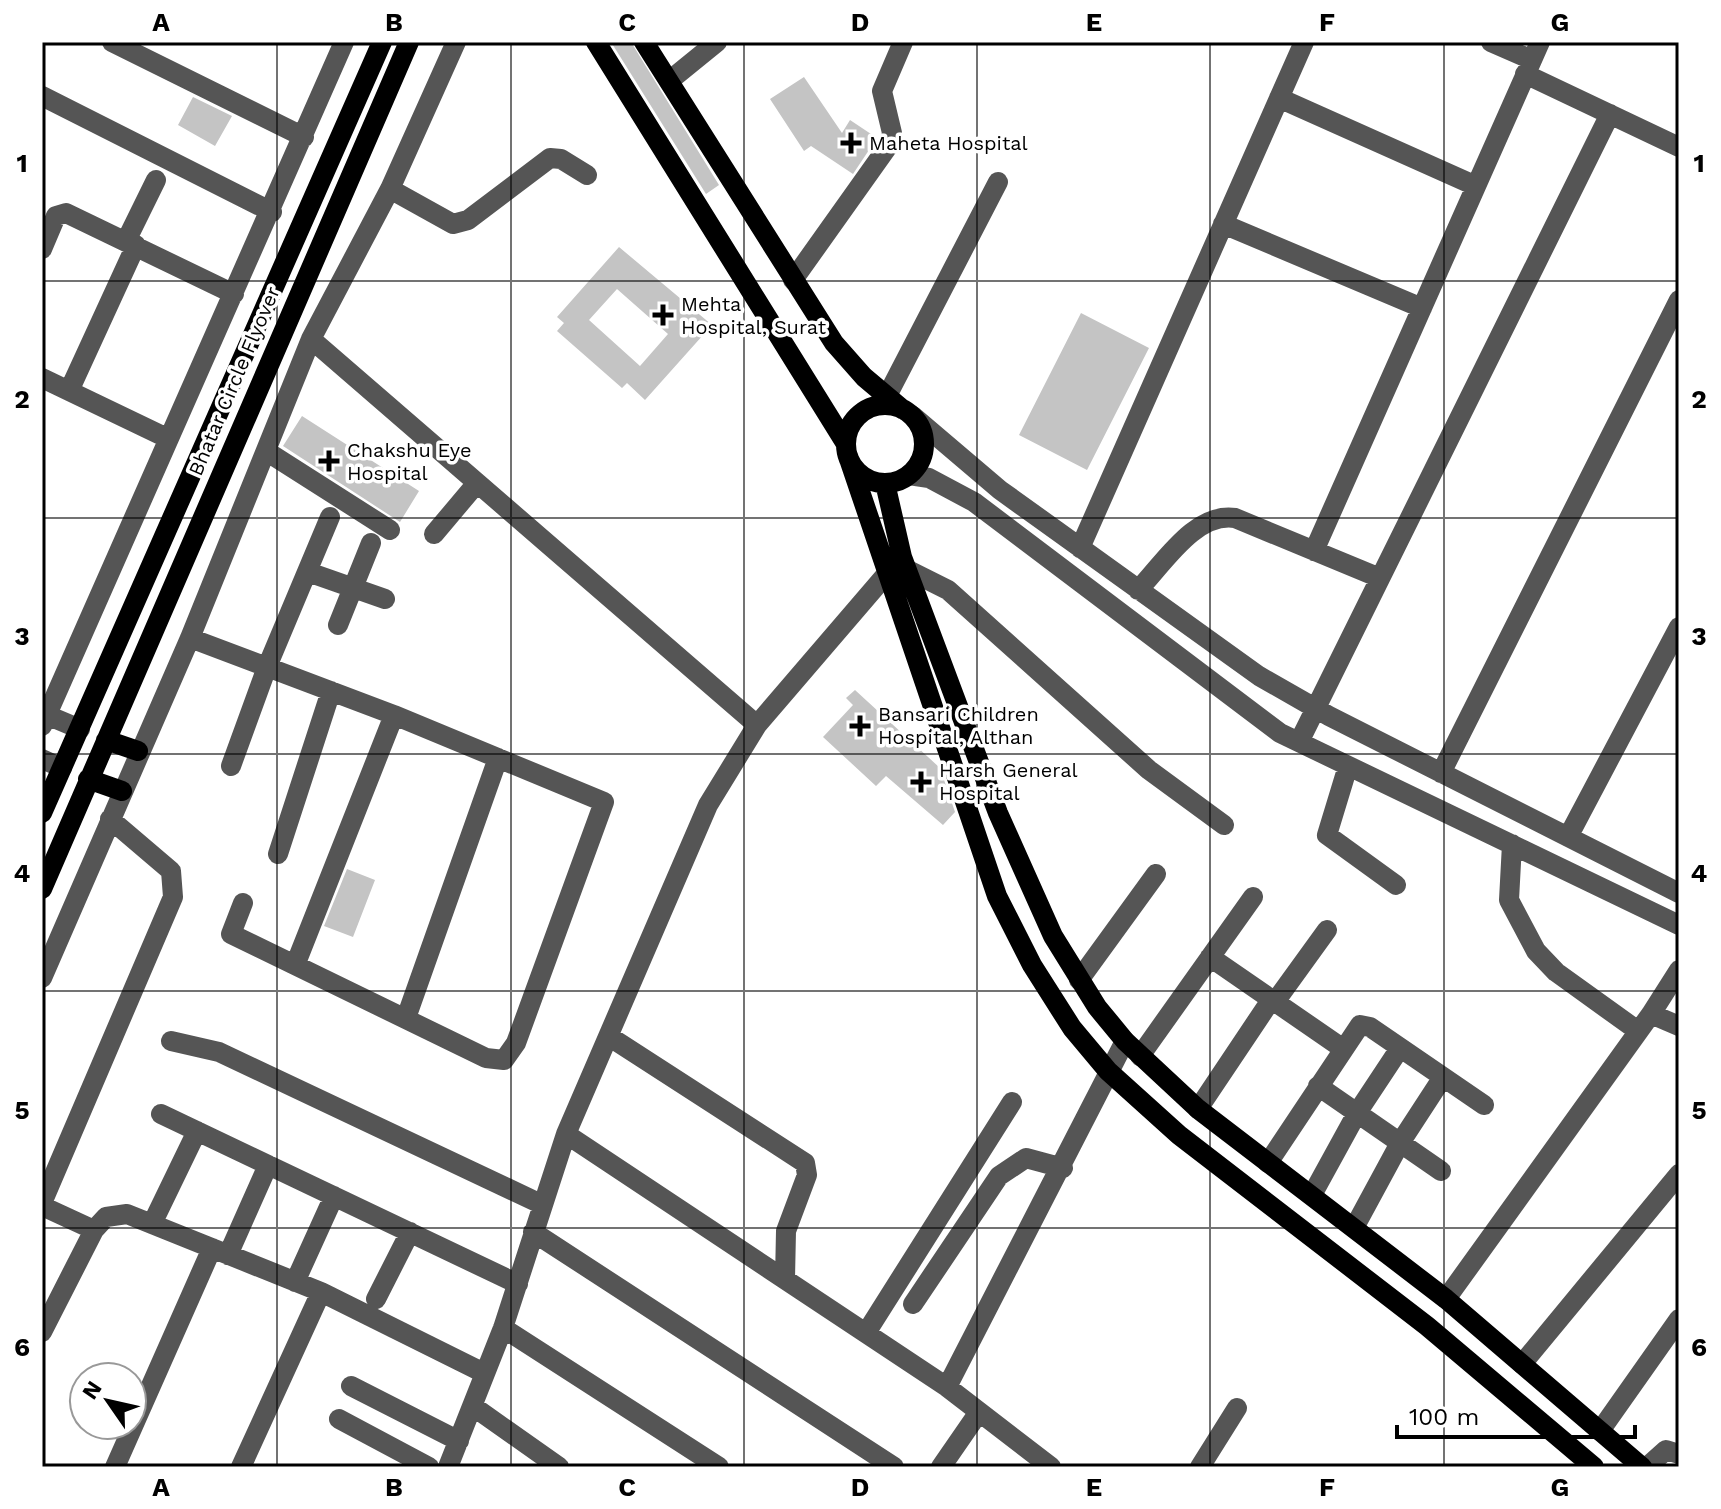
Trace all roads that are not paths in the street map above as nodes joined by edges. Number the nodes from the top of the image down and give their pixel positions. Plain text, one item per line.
1 (112, 42) edge
2 (382, 42) edge
3 (409, 42) edge
4 (456, 42) edge
5 (596, 42) edge
6 (644, 42) edge
7 (717, 42) edge
8 (903, 42) edge
9 (1304, 42) edge
10 (1491, 42) edge
11 (340, 43) edge
12 (1532, 59) edge
13 (669, 81) junction
14 (42, 96) edge
15 (1279, 98) junction
16 (1610, 114) junction
17 (304, 137) junction
18 (1679, 147) edge
19 (587, 175) dead end
20 (156, 180) dead end
21 (998, 182) dead end
22 (1476, 186) junction
23 (390, 189) junction
24 (272, 212) junction
25 (1223, 224) junction
26 (131, 243) junction
27 (42, 249) edge
28 (793, 280) junction
29 (234, 294) junction
30 (1679, 300) edge
31 (1422, 308) junction
32 (311, 339) junction
33 (42, 378) edge
34 (69, 391) junction
35 (900, 407) junction
36 (167, 438) junction
37 (847, 450) junction
38 (266, 451) junction
39 (909, 475) junction
40 (477, 483) junction
41 (885, 483) junction
42 (330, 517) dead end
43 (390, 530) dead end
44 (434, 534) dead end
45 (371, 543) dead end
46 (1080, 548) junction
47 (1314, 551) junction
48 (898, 567) junction
49 (308, 572) junction
50 (1380, 578) junction
51 (353, 587) junction
52 (1138, 590) junction
53 (385, 599) dead end
54 (338, 625) dead end
55 (1679, 627) edge
56 (190, 638) junction
57 (267, 667) junction
58 (331, 691) junction
59 (1314, 707) junction
60 (394, 715) junction
61 (44, 718) edge
62 (757, 725) junction
63 (80, 729) junction
64 (106, 740) junction
65 (1299, 742) junction
66 (138, 751) junction
67 (498, 758) junction
68 (42, 759) edge
69 (231, 766) dead end
70 (1348, 766) junction
71 (62, 768) junction
72 (1441, 773) junction
73 (88, 779) junction
74 (122, 791) junction
75 (42, 813) edge
76 (110, 819) junction
77 (1224, 825) dead end
78 (1568, 837) junction
79 (1512, 844) junction
80 (278, 854) dead end
81 (1156, 874) dead end
82 (1396, 885) dead end
83 (42, 889) edge
84 (1679, 893) edge
85 (1253, 897) dead end
86 (243, 903) dead end
87 (1678, 922) edge
88 (1327, 930) dead end
89 (1210, 957) junction
90 (296, 963) junction
91 (1679, 970) edge
92 (42, 978) edge
93 (1079, 980) junction
94 (1273, 1001) junction
95 (406, 1018) junction
96 (1645, 1023) junction
97 (1679, 1026) edge
98 (610, 1037) junction
99 (171, 1041) dead end
100 (1125, 1041) junction
101 (1342, 1048) junction
102 (1400, 1048) junction
103 (1140, 1056) junction
104 (1108, 1071) junction
105 (1443, 1077) junction
106 (1318, 1086) junction
107 (1012, 1102) dead end
108 (1484, 1105) dead end
109 (1198, 1109) junction
110 (1357, 1113) junction
111 (161, 1114) dead end
112 (197, 1131) junction
113 (566, 1134) junction
114 (1400, 1143) junction
115 (1268, 1163) junction
116 (268, 1165) junction
117 (1063, 1168) junction
118 (1441, 1171) dead end
119 (1679, 1174) edge
120 (1312, 1195) junction
121 (334, 1196) junction
122 (42, 1204) edge
123 (541, 1204) junction
124 (152, 1224) junction
125 (1354, 1228) junction
126 (94, 1230) junction
127 (410, 1232) junction
128 (533, 1232) junction
129 (220, 1252) junction
130 (785, 1279) junction
131 (295, 1282) junction
132 (518, 1284) junction
133 (321, 1292) junction
134 (376, 1299) dead end
135 (1446, 1299) junction
136 (913, 1304) dead end
137 (1679, 1319) edge
138 (503, 1328) junction
139 (42, 1332) edge
140 (866, 1333) junction
141 (1522, 1364) junction
142 (484, 1373) junction
143 (351, 1386) dead end
144 (947, 1387) junction
145 (474, 1407) junction
146 (1237, 1408) dead end
147 (979, 1412) junction
148 (339, 1419) dead end
149 (1600, 1431) junction
150 (1679, 1454) edge
151 (456, 1458) edge
152 (1636, 1465) edge
153 (115, 1467) edge
154 (241, 1467) edge
155 (429, 1467) edge
156 (559, 1467) edge
157 (719, 1467) edge
158 (894, 1467) edge
159 (941, 1467) edge
160 (1051, 1467) edge
161 (1200, 1467) edge
162 (1594, 1467) edge

1 - 17 street
2 - 63 main road, Bhatar Circle Flyover
3 - 64 main road, Bhatar Circle Flyover
4 - 23 street
5 - 37 main road
6 - 13 main road
7 - 13 street
8 - 28 street
9 - 15 street
10 - 12 street
11 - 17 street
12 - 16 street
12 - 22 street
13 - 28 main road
14 - 24 street
15 - 22 street
15 - 25 street
16 - 18 street
16 - 50 street
17 - 24 street
19 - 23 street
20 - 26 street
21 - 35 street
22 - 31 street
23 - 32 street
24 - 29 street
25 - 31 street
25 - 46 street
26 - 27 street
26 - 29 street
26 - 34 street
28 - 35 main road
29 - 36 street
30 - 72 street
31 - 47 street
32 - 38 street
32 - 40 street
33 - 34 street
34 - 36 street
35 - 37 main road
35 - 39 main road
35 - 46 street
36 - 61 street
37 - 41 main road
37 - 48 main road
38 - 43 street
38 - 56 street
39 - 41 main road
39 - 65 street
40 - 44 street
40 - 62 street
41 - 48 main road
42 - 49 street
45 - 51 street
46 - 52 street
47 - 50 street
47 - 52 street
48 - 62 street
48 - 77 street
48 - 93 main road
48 - 104 main road
49 - 51 street
49 - 57 street
50 - 59 street
51 - 53 street
51 - 54 street
52 - 59 street
55 - 78 street
56 - 57 street
56 - 66 street
57 - 58 street
57 - 69 street
58 - 60 street
58 - 80 street
59 - 65 street
59 - 72 street
60 - 67 street
60 - 90 street
61 - 63 street
62 - 98 street
63 - 71 main road, Bhatar Circle Flyover
64 - 66 main road
64 - 73 main road, Bhatar Circle Flyover
65 - 70 street
66 - 74 street
67 - 95 street
67 - 95 street
68 - 71 street
70 - 79 street
70 - 82 street
71 - 75 main road, Bhatar Circle Flyover
72 - 78 street
73 - 74 main road
73 - 83 main road, Bhatar Circle Flyover
74 - 76 street
76 - 92 street
76 - 122 street
78 - 84 street
79 - 87 street
79 - 96 street
81 - 93 street
85 - 89 street
86 - 90 street
88 - 94 street
89 - 94 street
89 - 103 street
90 - 95 street
91 - 96 street
93 - 100 main road
94 - 101 street
94 - 109 street
96 - 97 street
96 - 135 street
98 - 113 street
98 - 130 street
99 - 123 street
100 - 103 main road
100 - 104 street
101 - 102 street
101 - 106 street
102 - 105 street
102 - 110 street
103 - 109 main road
104 - 117 street
104 - 162 main road
105 - 108 street
105 - 114 street
106 - 110 street
106 - 115 street
107 - 140 street
109 - 115 main road
110 - 114 street
110 - 120 street
111 - 112 street
112 - 116 street
112 - 124 street
113 - 123 street
113 - 130 street
114 - 118 street
114 - 125 street
115 - 120 main road
116 - 121 street
116 - 129 street
117 - 136 street
117 - 144 street
119 - 141 street
120 - 125 main road
121 - 127 street
121 - 131 street
122 - 126 street
123 - 128 street
124 - 126 street
124 - 129 street
125 - 135 main road
126 - 139 street
127 - 132 street
127 - 134 street
128 - 132 street
128 - 158 street
129 - 131 street
129 - 153 street
130 - 140 street
131 - 133 street
132 - 138 street
133 - 142 street
133 - 154 street
135 - 141 main road
137 - 149 street
138 - 142 street
138 - 157 street
140 - 144 street
141 - 149 main road
142 - 145 street
143 - 151 street
144 - 147 street
145 - 151 street
145 - 156 street
146 - 161 street
147 - 159 street
147 - 160 street
148 - 155 street
149 - 152 main road
150 - 152 street

